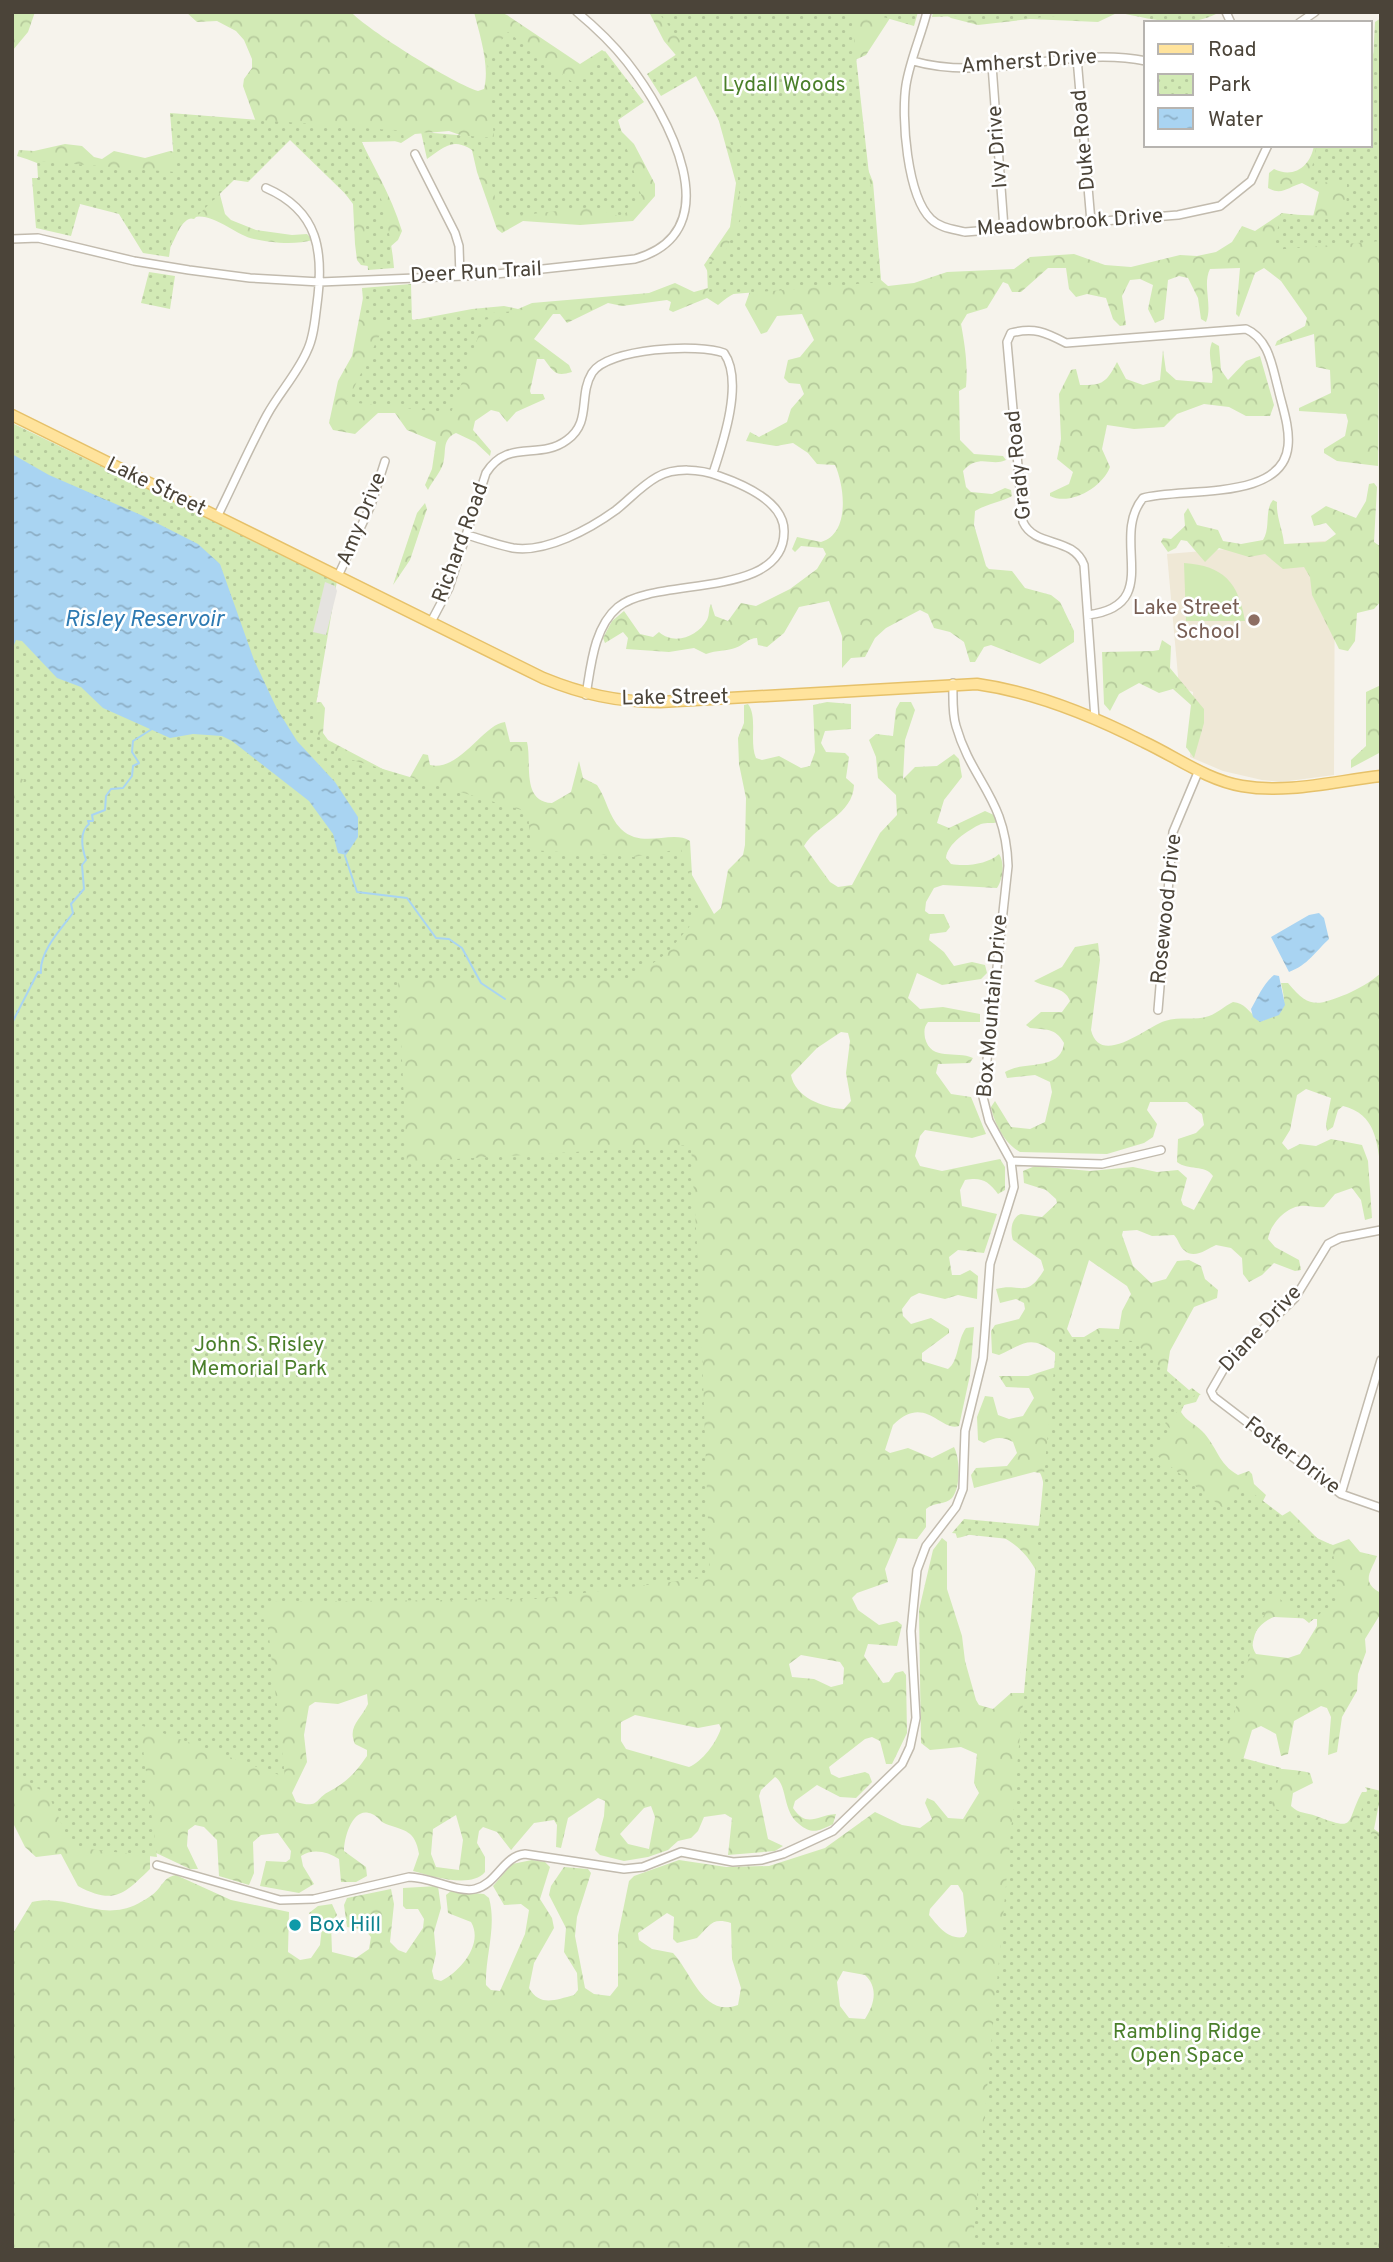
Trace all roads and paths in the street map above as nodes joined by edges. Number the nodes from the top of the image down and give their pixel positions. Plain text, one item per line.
1 (577, 12) edge
2 (927, 12) edge
3 (1077, 58) junction
4 (913, 61) junction
5 (1144, 61) edge
6 (992, 65) junction
7 (1267, 147) edge
8 (415, 154) dead end
9 (266, 188) dead end
10 (1091, 222) junction
11 (1004, 228) junction
12 (12, 239) edge
13 (460, 276) junction
14 (320, 282) junction
15 (12, 415) edge
16 (385, 461) dead end
17 (713, 473) junction
18 (217, 517) junction
19 (467, 535) junction
20 (338, 576) junction
21 (1088, 615) junction
22 (431, 622) junction
23 (953, 683) junction
24 (586, 695) junction
25 (1095, 719) junction
26 (1199, 770) junction
27 (1381, 776) edge
28 (1158, 1010) dead end
29 (1161, 1150) dead end
30 (1012, 1161) junction
31 (1381, 1230) edge
32 (1381, 1360) edge
33 (1211, 1391) joint
34 (1341, 1494) junction
35 (1381, 1508) edge
36 (157, 1866) dead end

1 - 13 street, Deer Run Trail
2 - 4 street, Meadowbrook Drive
3 - 5 street, Amherst Drive
3 - 6 street, Amherst Drive
3 - 10 street, Duke Road
4 - 6 street, Amherst Drive
4 - 11 street, Meadowbrook Drive
6 - 11 street, Ivy Drive
7 - 10 street, Meadowbrook Drive
8 - 13 street
9 - 14 street
10 - 11 street, Meadowbrook Drive
12 - 14 street, Deer Run Trail
13 - 14 street, Deer Run Trail
14 - 18 street
15 - 18 main road, Lake Street
16 - 20 street, Amy Drive
17 - 19 street
17 - 19 street, Richard Road
17 - 24 street
18 - 20 main road, Lake Street
19 - 22 street, Richard Road
20 - 22 main road, Lake Street
21 - 21 street, Grady Road
21 - 25 street, Grady Road
22 - 24 main road, Lake Street
23 - 24 main road, Lake Street
23 - 25 main road, Lake Street
23 - 30 street, Box Mountain Drive
25 - 26 main road, Lake Street
26 - 27 main road, Lake Street
26 - 28 street, Rosewood Drive
29 - 30 street
30 - 36 street, Box Mountain Drive
31 - 33 street, Diane Drive
32 - 34 street
33 - 34 street, Foster Drive
34 - 35 street, Foster Drive

